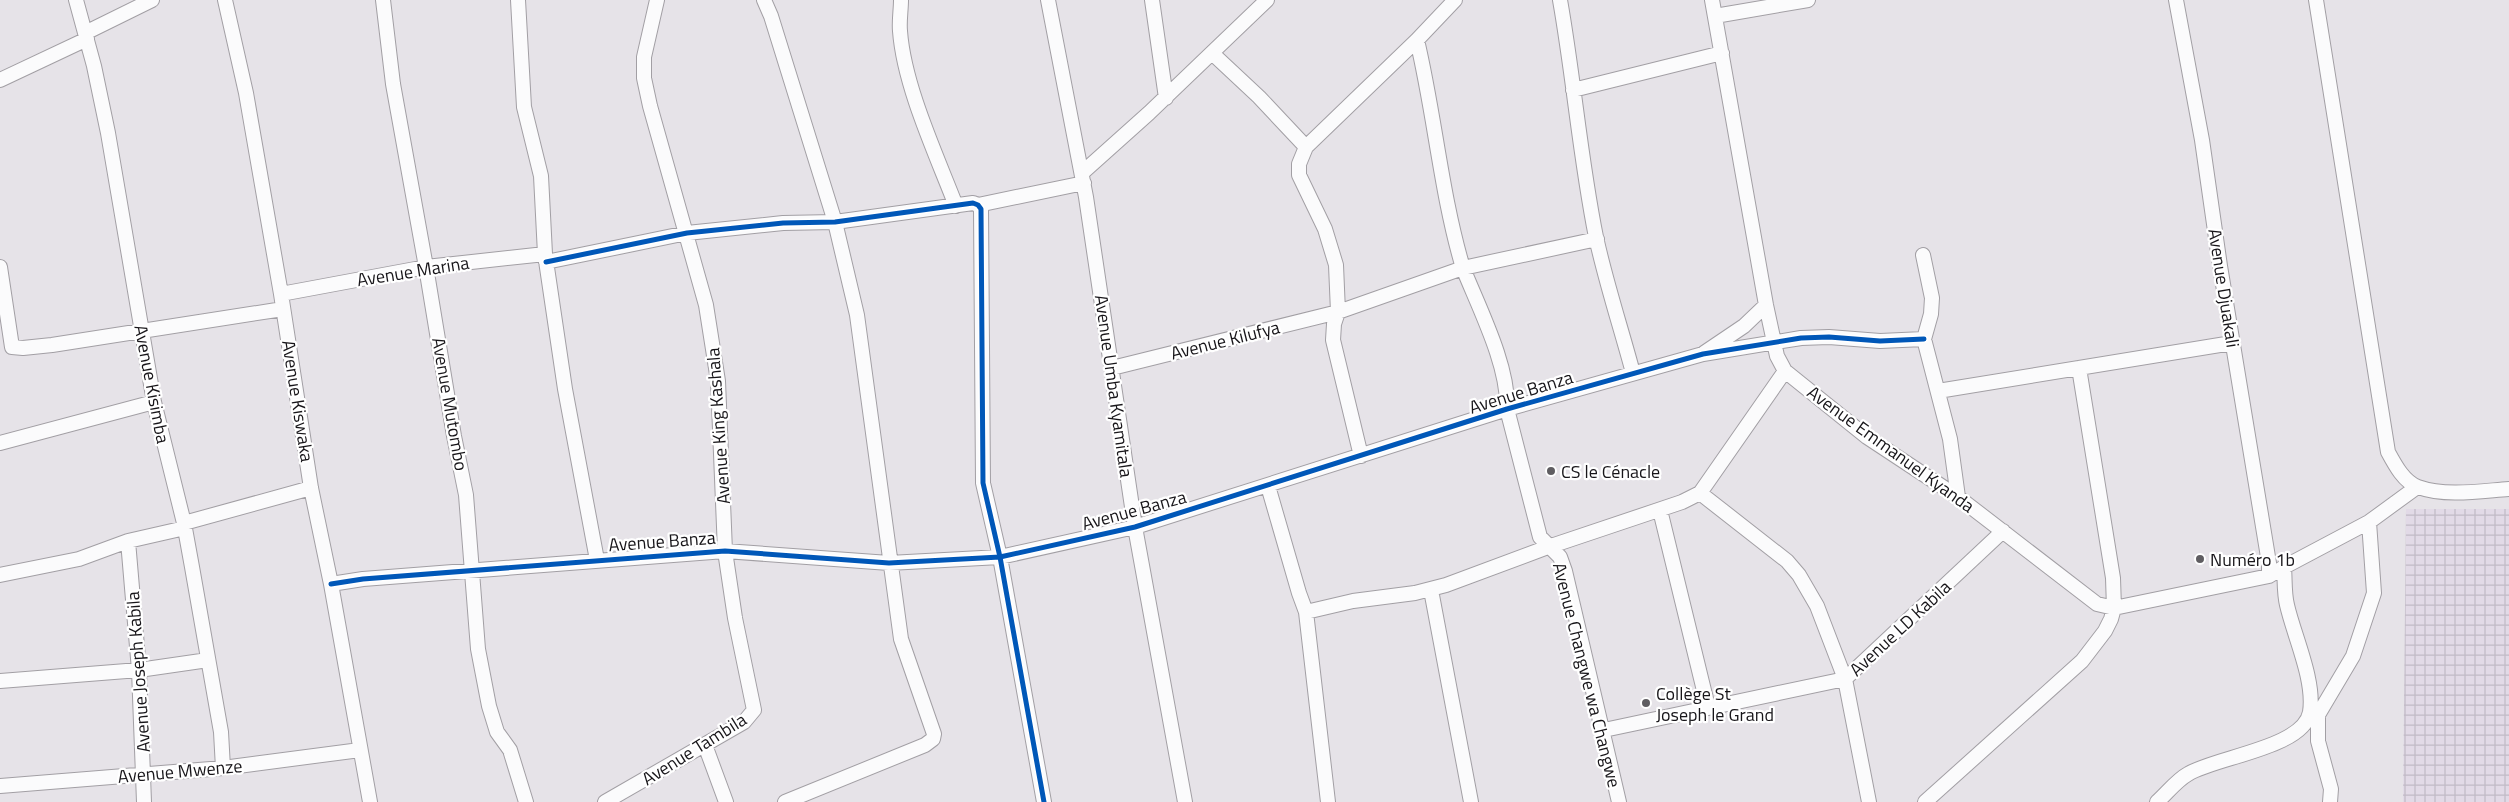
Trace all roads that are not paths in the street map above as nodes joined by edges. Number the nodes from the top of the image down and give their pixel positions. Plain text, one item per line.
1 (76, 0) edge
2 (152, 0) edge
3 (225, 0) edge
4 (383, 0) edge
5 (518, 0) edge
6 (657, 0) edge
7 (764, 0) edge
8 (901, 0) edge
9 (1048, 0) edge
10 (1152, 0) edge
11 (1267, 0) edge
12 (1455, 0) edge
13 (1560, 0) edge
14 (1712, 0) edge
15 (1808, 0) edge
16 (2176, 0) edge
17 (2316, 0) edge
18 (1715, 16) junction
19 (86, 36) junction
20 (1417, 40) junction
21 (1722, 53) junction
22 (1213, 54) junction
23 (0, 80) edge
24 (1574, 90) junction
25 (1166, 98) junction
26 (1306, 147) junction
27 (1083, 178) junction
28 (978, 204) junction
29 (956, 206) junction
30 (835, 222) junction
31 (687, 233) junction
32 (1597, 239) junction
33 (1922, 256) dead end
34 (546, 258) junction
35 (0, 267) edge
36 (426, 267) junction
37 (1463, 268) junction
38 (281, 294) junction
39 (1766, 305) junction
40 (283, 309) junction
41 (1338, 312) junction
42 (141, 330) junction
43 (1924, 339) junction
44 (1774, 343) junction
45 (2232, 343) junction
46 (1703, 354) junction
47 (1112, 368) junction
48 (2079, 368) junction
49 (1784, 371) junction
50 (1633, 373) junction
51 (1938, 391) junction
52 (154, 402) junction
53 (1507, 409) junction
54 (0, 443) edge
55 (1361, 456) junction
56 (1268, 486) junction
57 (2417, 487) junction
58 (311, 488) junction
59 (2509, 489) edge
60 (1700, 493) junction
61 (1958, 497) junction
62 (1660, 510) junction
63 (2370, 522) junction
64 (184, 525) junction
65 (1135, 527) junction
66 (2003, 531) junction
67 (128, 541) junction
68 (1548, 547) junction
69 (725, 551) junction
70 (1000, 557) junction
71 (597, 560) junction
72 (889, 563) junction
73 (2284, 567) junction
74 (472, 572) junction
75 (0, 575) edge
76 (2269, 576) junction
77 (331, 584) junction
78 (1431, 590) junction
79 (2114, 608) junction
80 (1306, 612) junction
81 (208, 660) junction
82 (139, 670) junction
83 (1846, 679) junction
84 (0, 681) edge
85 (1708, 707) junction
86 (754, 710) joint
87 (2314, 714) junction
88 (1604, 730) junction
89 (704, 745) junction
90 (360, 750) junction
91 (223, 768) junction
92 (144, 776) junction
93 (0, 786) edge
94 (144, 802) edge
95 (370, 802) edge
96 (526, 802) edge
97 (605, 802) edge
98 (726, 802) edge
99 (785, 802) edge
100 (1044, 802) edge
101 (1185, 802) edge
102 (1328, 802) edge
103 (1472, 802) edge
104 (1619, 802) edge
105 (1869, 802) edge
106 (1926, 802) edge
107 (2157, 802) edge
108 (2330, 802) edge

1 - 19 street, Avenue Kisimba
2 - 19 street
3 - 38 street, Avenue Kiswaka
4 - 36 street, Avenue Mutombo
5 - 34 street
6 - 31 street, Avenue King Kashala
7 - 30 street
8 - 29 street
9 - 27 street, Avenue Umba Kyamitala
10 - 25 street
11 - 22 street
12 - 20 street
13 - 24 street
14 - 18 street
15 - 18 street
16 - 45 street, Avenue Djuakali
17 - 57 street
18 - 21 street
19 - 23 street
19 - 42 street, Avenue Kisimba
20 - 26 street
20 - 37 street, Avenue Changwe wa Changwe
21 - 24 street
21 - 39 street
22 - 25 street
22 - 26 street
24 - 32 street
25 - 27 street
26 - 41 street
27 - 28 street, Avenue Marina
27 - 47 street, Avenue Umba Kyamitala
28 - 29 street, Avenue Marina
28 - 70 street
29 - 30 street, Avenue Marina
30 - 31 street, Avenue Marina
30 - 72 street
31 - 34 street, Avenue Marina
31 - 69 street, Avenue King Kashala
32 - 37 street, Avenue Kilufya
32 - 50 street
33 - 43 street
34 - 36 street, Avenue Marina
34 - 71 street
35 - 42 street
36 - 38 street, Avenue Marina
36 - 74 street, Avenue Mutombo
37 - 41 street, Avenue Kilufya
37 - 53 street, Avenue Changwe wa Changwe
38 - 40 street, Avenue Kiswaka
39 - 44 street
39 - 46 street
40 - 42 street
40 - 58 street, Avenue Kiswaka
41 - 47 street, Avenue Kilufya
41 - 55 street
42 - 52 street, Avenue Kisimba
43 - 44 street, Avenue Banza
43 - 51 street
44 - 46 street, Avenue Banza
44 - 49 street
45 - 48 street
45 - 76 street, Avenue Djuakali
46 - 50 street, Avenue Banza
47 - 65 street, Avenue Umba Kyamitala
48 - 51 street
48 - 79 street
49 - 60 street
49 - 61 street, Avenue Emmanuel Kyanda
50 - 53 street, Avenue Banza
51 - 61 street
52 - 54 street
52 - 64 street, Avenue Kisimba
53 - 55 street, Avenue Banza
53 - 68 street, Avenue Changwe wa Changwe
55 - 56 street, Avenue Banza
56 - 65 street, Avenue Banza
56 - 80 street
57 - 59 street
57 - 63 street
58 - 64 street
58 - 77 street, Avenue Kiswaka
60 - 62 street
60 - 83 street
61 - 66 street, Avenue Emmanuel Kyanda
62 - 68 street
62 - 85 street
63 - 73 street
63 - 87 street
64 - 67 street
64 - 81 street, Avenue Kisimba
65 - 70 street, Avenue Banza
65 - 101 street, Avenue Umba Kyamitala
66 - 79 street, Avenue Emmanuel Kyanda
66 - 83 street, Avenue LD Kabila
67 - 75 street
67 - 82 street, Avenue Joseph Kabila
68 - 78 street
68 - 88 street, Avenue Changwe wa Changwe
69 - 71 street, Avenue Banza
69 - 72 street, Avenue Banza
69 - 86 street, Avenue King Kashala
70 - 72 street, Avenue Banza
70 - 100 street
71 - 74 street, Avenue Banza
72 - 99 street
73 - 76 street
73 - 87 street
74 - 77 street, Avenue Banza
74 - 96 street, Avenue Mutombo
76 - 79 street
77 - 90 street, Avenue Kiswaka
78 - 80 street
78 - 103 street
79 - 106 street
80 - 102 street
81 - 82 street
81 - 91 street, Avenue Kisimba
82 - 84 street
82 - 92 street, Avenue Joseph Kabila
83 - 85 street, Avenue LD Kabila
83 - 105 street
85 - 88 street, Avenue LD Kabila
86 - 89 street, Avenue Tambila
87 - 107 street
87 - 108 street
88 - 104 street, Avenue Changwe wa Changwe
89 - 97 street, Avenue Tambila
89 - 98 street
90 - 91 street, Avenue Mwenze
90 - 95 street, Avenue Kiswaka
91 - 92 street, Avenue Mwenze
92 - 93 street, Avenue Mwenze
92 - 94 street, Avenue Joseph Kabila

